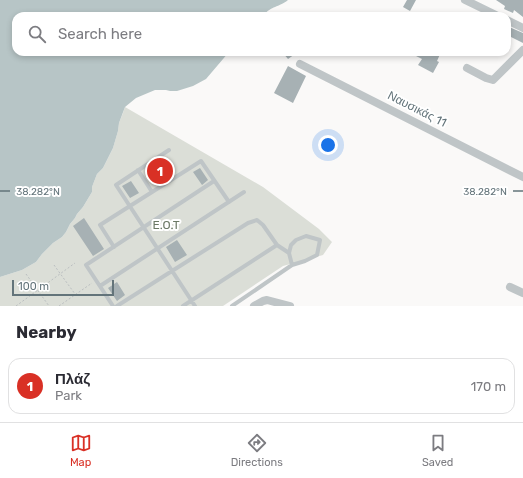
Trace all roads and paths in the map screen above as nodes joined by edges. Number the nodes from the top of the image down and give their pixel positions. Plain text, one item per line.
1 (465, 0) edge
2 (490, 12) edge
3 (511, 22) edge
4 (523, 28) edge
5 (523, 50) edge
6 (300, 64) dead end
7 (467, 68) dead end
8 (169, 150) dead end
9 (138, 170) junction
10 (523, 176) edge
11 (214, 181) junction
12 (152, 192) junction
13 (244, 192) dead end
14 (229, 202) junction
15 (130, 206) junction
16 (143, 227) junction
17 (277, 245) junction
18 (114, 246) junction
19 (157, 248) junction
20 (289, 253) junction
21 (75, 263) dead end
22 (54, 265) dead end
23 (292, 265) junction
24 (172, 270) junction
25 (26, 274) dead end
26 (60, 274) junction
27 (96, 280) junction
28 (100, 286) junction
29 (510, 287) dead end
30 (38, 290) junction
31 (523, 293) edge
32 (75, 294) junction
33 (191, 301) junction
34 (16, 306) edge
35 (50, 306) edge
36 (59, 306) edge
37 (113, 306) edge
38 (118, 306) edge
39 (183, 306) edge
40 (195, 306) edge
41 (232, 306) edge
42 (254, 306) edge
43 (290, 306) edge

1 - 2 street
3 - 4 street
5 - 7 street
6 - 10 street, Ναυσικάς 11
8 - 9 lane
9 - 12 lane
9 - 15 lane
11 - 12 lane
11 - 14 lane
11 - 16 lane
12 - 15 lane
13 - 14 lane
14 - 19 lane
15 - 16 lane
15 - 18 lane
16 - 18 lane
16 - 19 lane
17 - 20 lane
17 - 24 lane
17 - 33 lane
18 - 27 lane
19 - 24 lane
19 - 28 lane
20 - 23 lane
20 - 23 lane
21 - 26 path
22 - 26 path
23 - 41 lane
24 - 33 lane
24 - 38 lane
25 - 30 path
26 - 30 path
26 - 32 path
27 - 28 lane
27 - 32 path
28 - 37 lane
29 - 31 street
30 - 34 path
30 - 35 path
32 - 36 path
33 - 39 lane
33 - 40 lane
42 - 43 street

